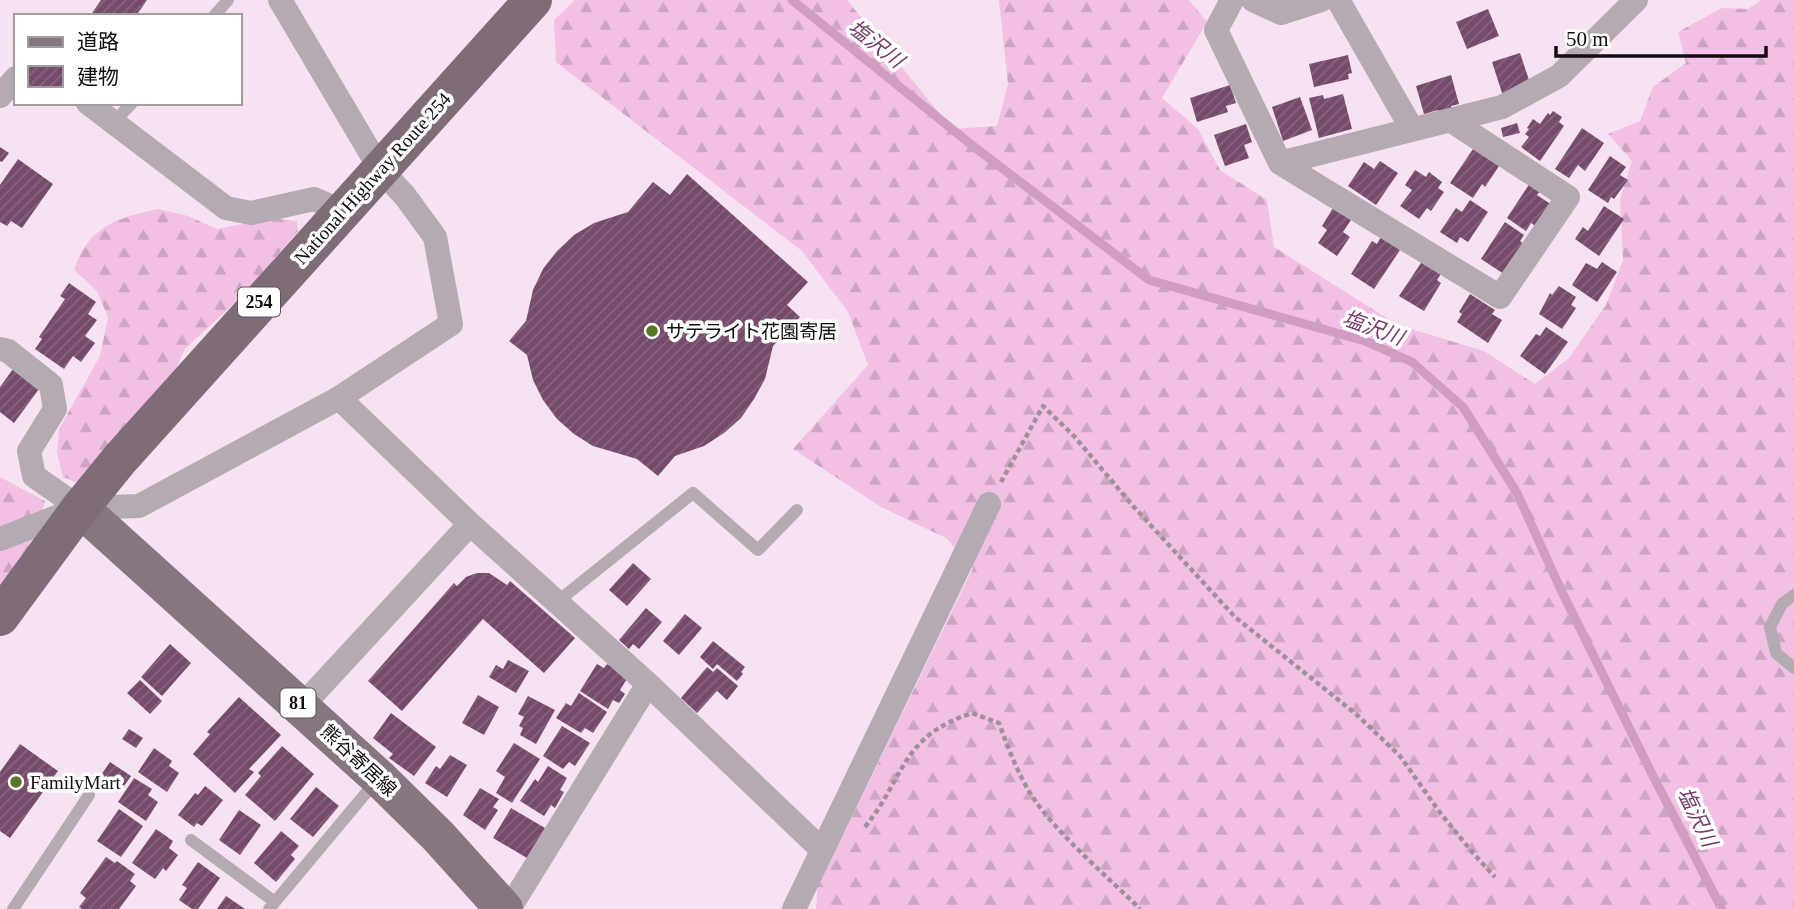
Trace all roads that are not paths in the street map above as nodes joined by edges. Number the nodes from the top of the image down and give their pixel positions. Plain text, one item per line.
1 (228, 0) edge
2 (280, 0) edge
3 (533, 0) edge
4 (1232, 0) edge
5 (1253, 0) edge
6 (1321, 0) edge
7 (1338, 0) edge
8 (1636, 0) edge
9 (216, 14) edge
10 (14, 80) edge
11 (0, 96) edge
12 (91, 105) edge
13 (130, 105) edge
14 (1450, 120) junction
15 (114, 122) junction
16 (1412, 130) junction
17 (1280, 163) junction
18 (380, 169) junction
19 (341, 211) junction
20 (0, 349) edge
21 (339, 398) junction
22 (989, 504) road end
23 (80, 508) junction
24 (797, 510) dead end
25 (470, 524) junction
26 (0, 539) edge
27 (1794, 596) edge
28 (557, 602) junction
29 (0, 617) edge
30 (1794, 668) edge
31 (648, 684) junction
32 (302, 706) junction
33 (379, 778) junction
34 (89, 795) dead end
35 (191, 839) dead end
36 (821, 849) junction
37 (272, 906) edge
38 (13, 909) edge
39 (506, 909) edge
40 (794, 909) edge

1 - 9 lane
2 - 18 street
3 - 18 highway, National Highway Route 254 / 254
4 - 17 street
5 - 6 street
7 - 16 street
8 - 14 street
10 - 11 street
12 - 15 street
13 - 15 lane
14 - 16 street
14 - 17 street
15 - 19 street
16 - 17 street
18 - 19 highway, National Highway Route 254 / 254
18 - 21 street
19 - 23 highway, National Highway Route 254 / 254
20 - 23 street
21 - 23 street
21 - 25 street
22 - 36 street
23 - 26 street
23 - 29 highway, National Highway Route 254 / 254
23 - 32 main road, 熊谷寄居線 / 81
24 - 28 lane
25 - 28 street
25 - 32 street
27 - 30 lane
28 - 31 street
31 - 36 street
31 - 39 street
32 - 33 main road, 熊谷寄居線 / 81
33 - 37 lane
33 - 39 main road, 熊谷寄居線 / 81
34 - 38 lane
35 - 37 lane
36 - 40 street

